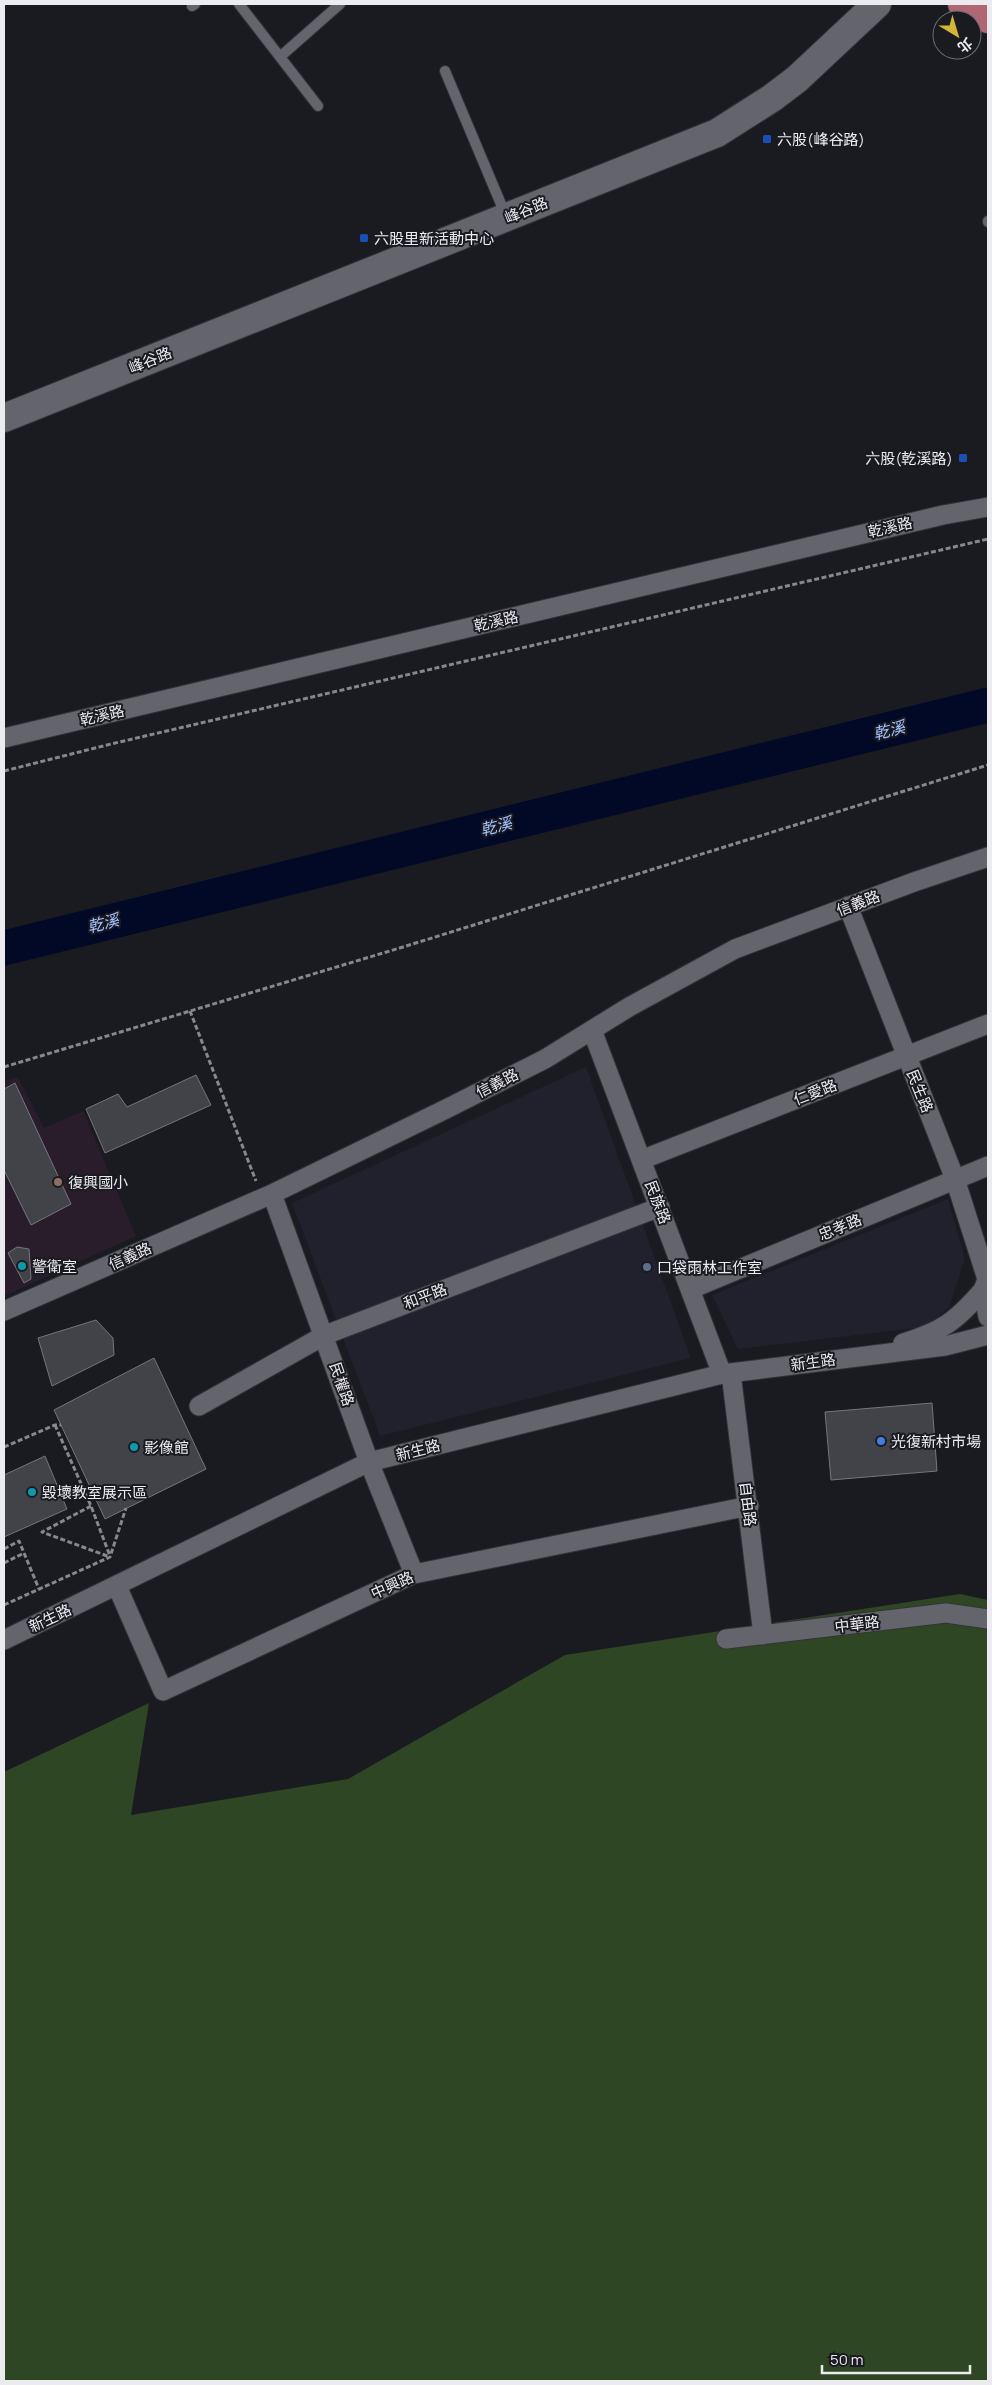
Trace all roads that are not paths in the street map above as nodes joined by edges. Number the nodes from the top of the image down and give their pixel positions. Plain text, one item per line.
1 (239, 4) edge
2 (340, 4) edge
3 (877, 4) edge
4 (962, 4) edge
5 (988, 19) edge
6 (281, 56) junction
7 (445, 71) dead end
8 (318, 106) dead end
9 (506, 217) junction
10 (4, 418) edge
11 (988, 507) edge
12 (4, 738) edge
13 (988, 856) edge
14 (848, 906) junction
15 (988, 1024) edge
16 (592, 1030) junction
17 (906, 1056) junction
18 (641, 1160) junction
19 (988, 1166) edge
20 (955, 1180) junction
21 (267, 1196) junction
22 (660, 1207) junction
23 (986, 1282) edge
24 (691, 1288) junction
25 (4, 1311) edge
26 (988, 1316) edge
27 (324, 1334) junction
28 (988, 1335) edge
29 (864, 1355) junction
30 (727, 1374) junction
31 (199, 1406) dead end
32 (369, 1462) junction
33 (749, 1506) junction
34 (414, 1574) junction
35 (117, 1586) junction
36 (988, 1619) edge
37 (763, 1635) junction
38 (726, 1639) dead end
39 (4, 1640) edge

1 - 6 lane
2 - 6 lane
3 - 9 street, 峰谷路
4 - 5 main road
6 - 8 lane
7 - 9 lane
9 - 10 street, 峰谷路
11 - 12 street, 乾溪路
13 - 14 street, 信義路
14 - 16 street, 信義路
14 - 17 street, 民生路
15 - 17 street, 仁愛路
16 - 18 street, 民族路
16 - 21 street, 信義路
17 - 18 street, 仁愛路
17 - 20 street, 民生路
18 - 22 street, 民族路
19 - 20 street, 忠孝路
20 - 23 street, 民生路
20 - 24 street, 忠孝路
21 - 25 street, 信義路
21 - 27 street, 民權路
22 - 24 street, 民族路
22 - 27 street, 和平路
23 - 26 street
23 - 29 street, 新生路
24 - 30 street, 民族路
27 - 31 street, 和平路
27 - 32 street, 民權路
28 - 29 street, 新生路
29 - 30 street, 新生路
30 - 32 street, 新生路
30 - 33 street, 自由路
32 - 34 street, 民權路
32 - 35 street, 新生路
33 - 34 street, 中興路
33 - 37 street, 自由路
34 - 35 street, 中興路
35 - 39 street, 新生路
36 - 37 street, 中華路
37 - 38 street, 中華路

